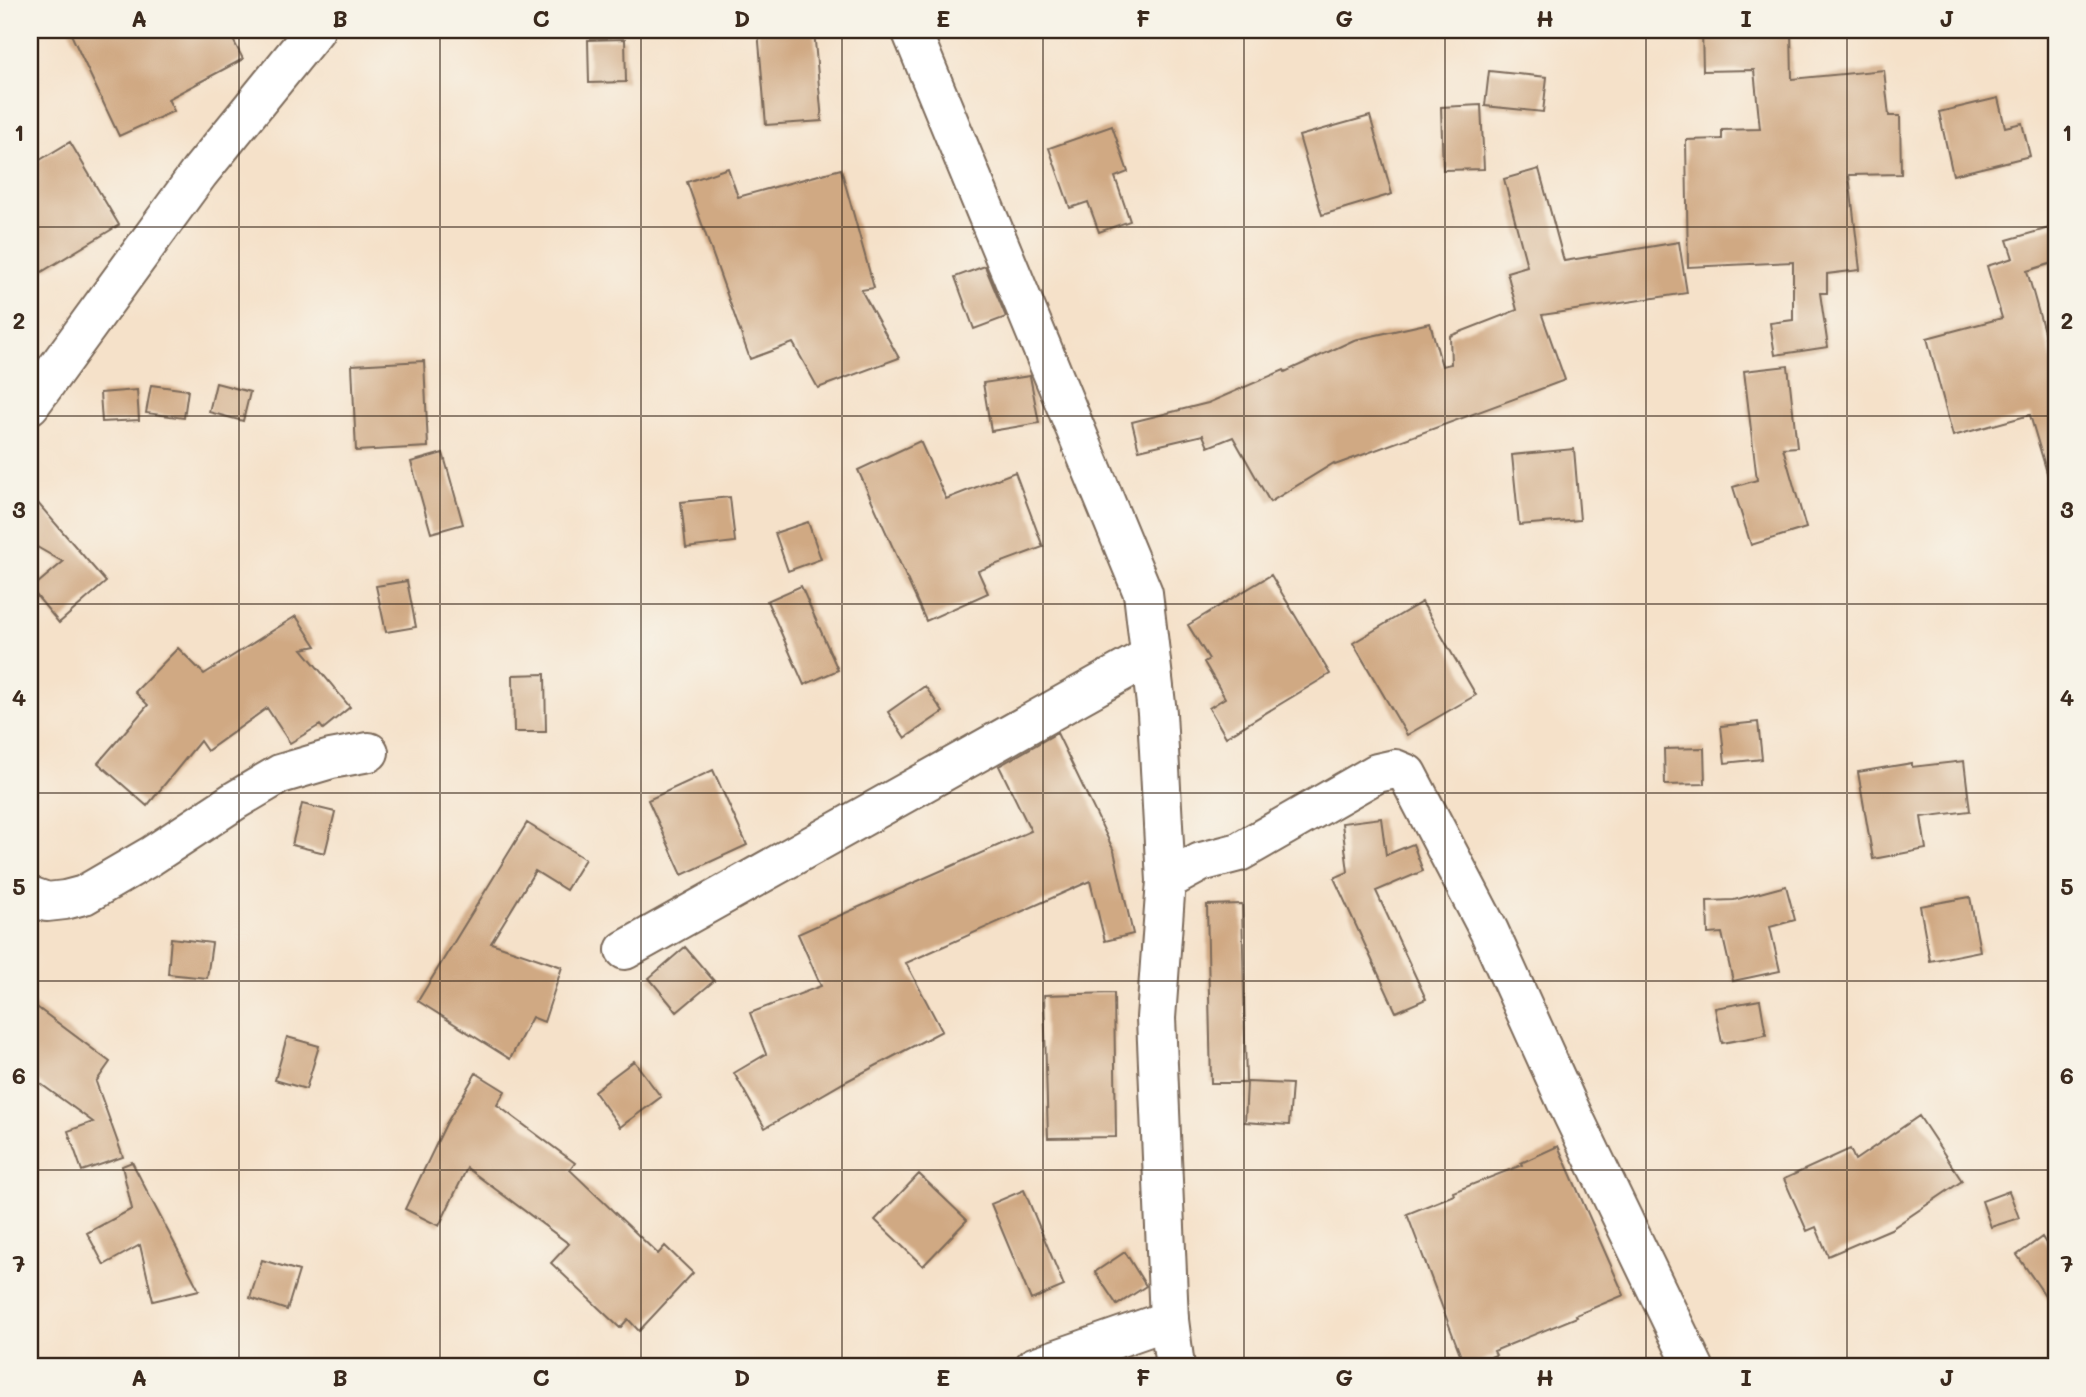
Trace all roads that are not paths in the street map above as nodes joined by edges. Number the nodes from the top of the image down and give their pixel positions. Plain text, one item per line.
1 (315, 30) edge
2 (911, 30) edge
3 (30, 405) edge
4 (1150, 656) junction
5 (369, 752) dead end
6 (1166, 881) junction
7 (30, 896) edge
8 (625, 950) dead end
9 (1169, 1321) junction
10 (1034, 1367) edge
11 (1175, 1367) edge
12 (1694, 1367) edge

1 - 3 street
2 - 4 street
4 - 6 street
4 - 8 street
5 - 7 street
6 - 9 street
6 - 12 street
9 - 10 street
9 - 11 street

